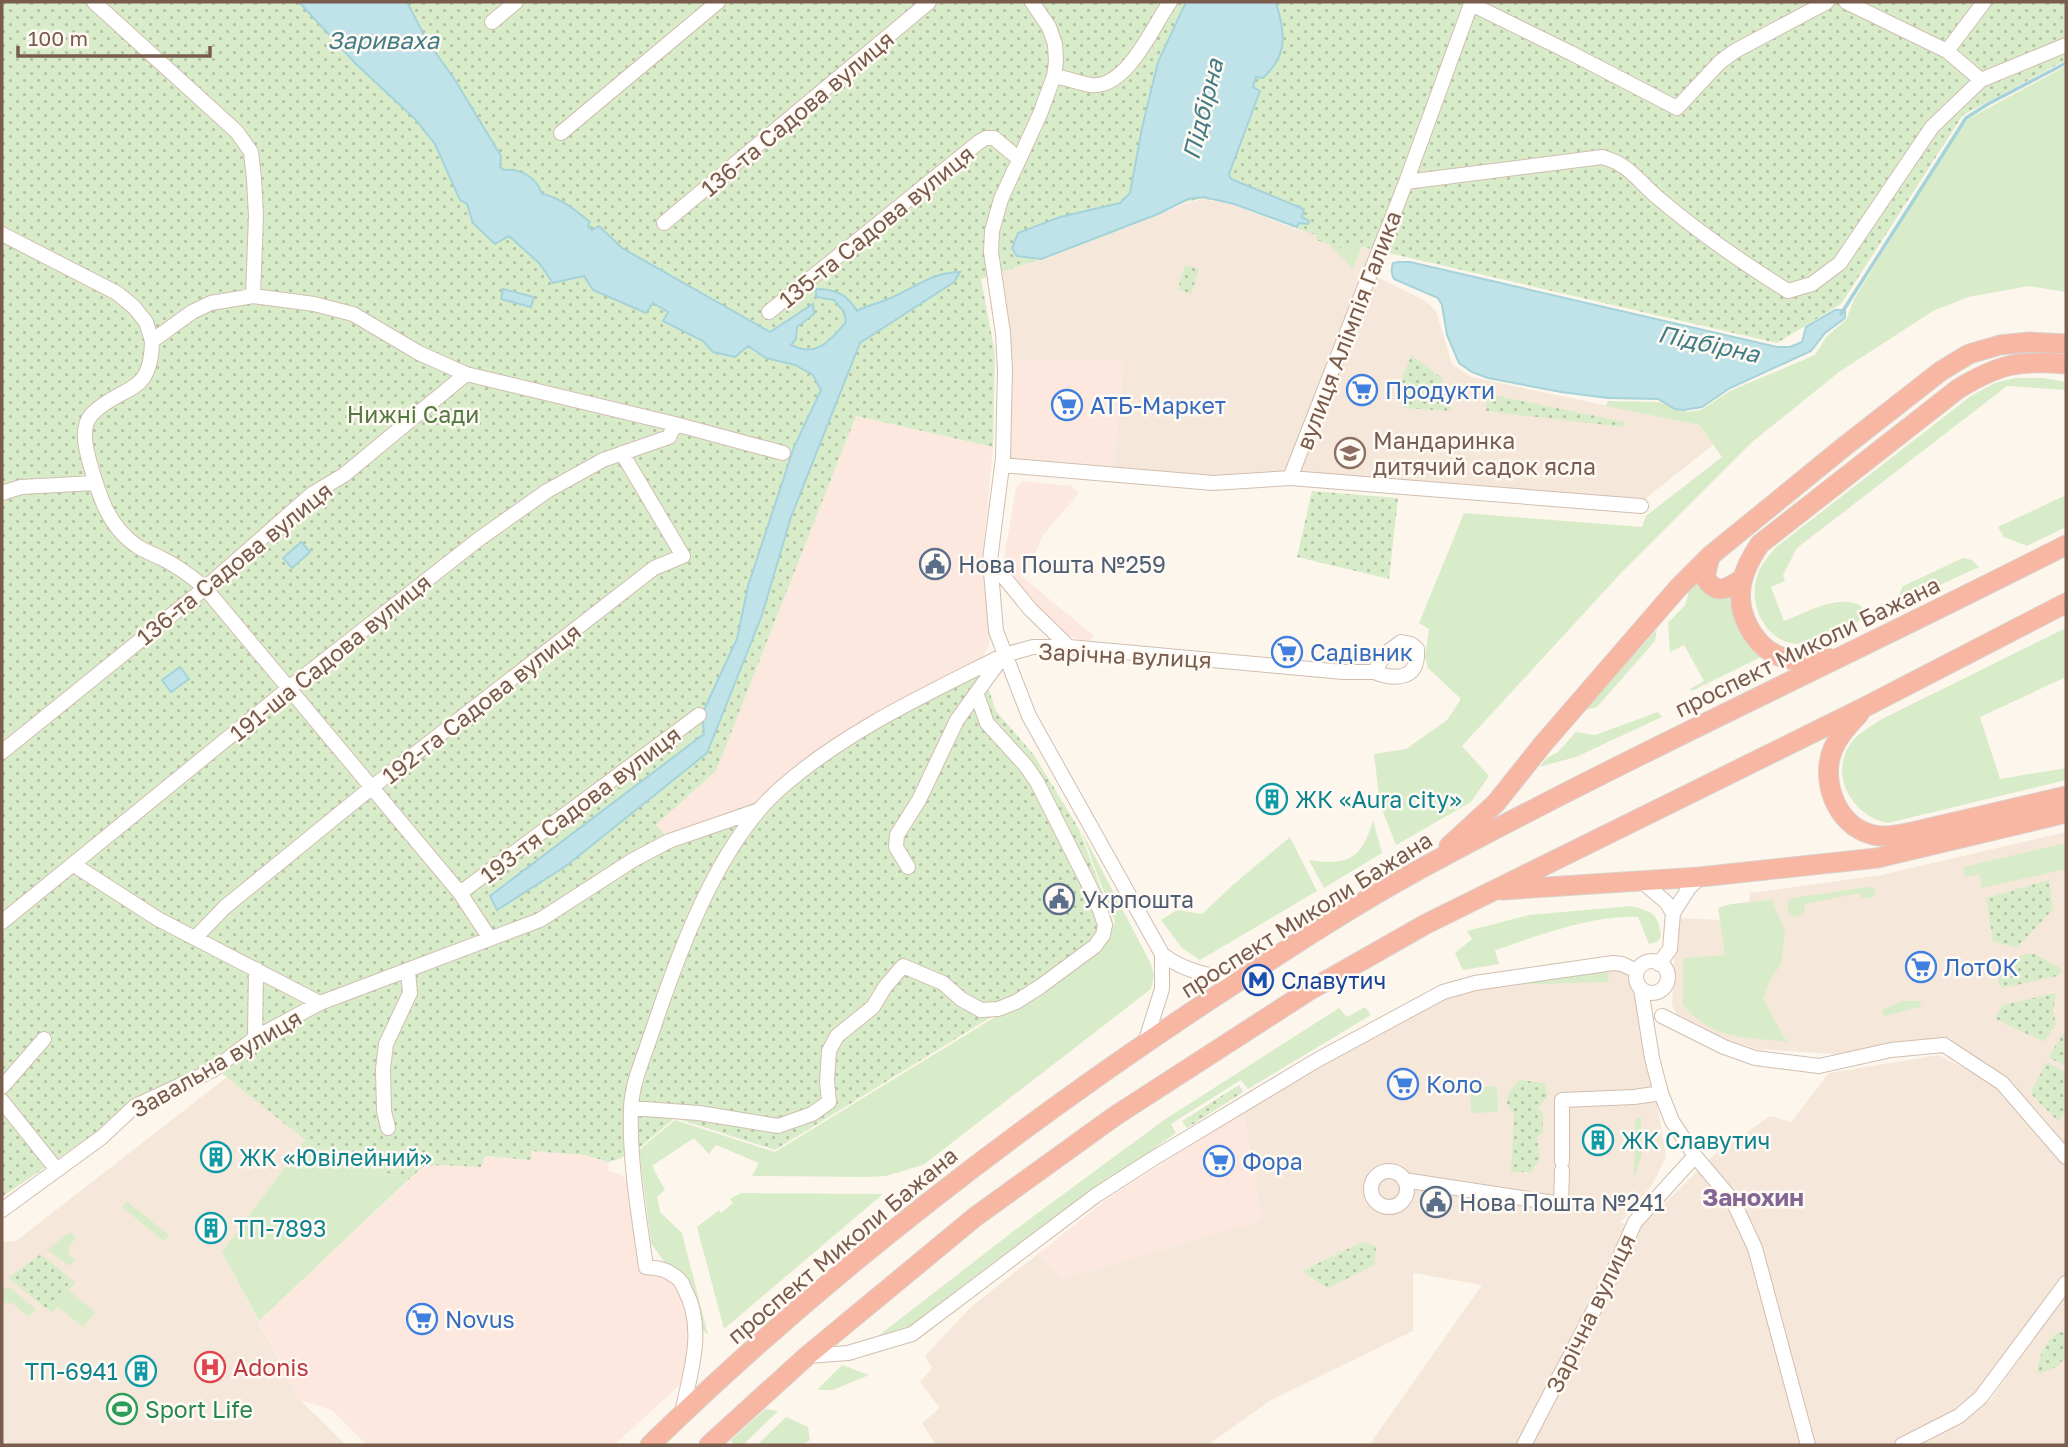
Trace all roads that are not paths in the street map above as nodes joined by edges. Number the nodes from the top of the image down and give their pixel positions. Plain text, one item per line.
1 (94, 2) edge
2 (516, 2) edge
3 (718, 2) edge
4 (929, 2) edge
5 (1032, 2) edge
6 (1170, 2) edge
7 (1827, 2) edge
8 (1846, 2) edge
9 (1984, 2) edge
10 (492, 22) dead end
11 (2066, 44) edge
12 (1947, 51) junction
13 (1054, 76) junction
14 (1981, 80) junction
15 (561, 133) dead end
16 (1018, 158) junction
17 (1406, 182) junction
18 (664, 223) dead end
19 (2, 234) edge
20 (253, 296) junction
21 (769, 313) dead end
22 (152, 341) junction
23 (2066, 344) edge
24 (2066, 364) edge
25 (466, 374) junction
26 (675, 424) junction
27 (622, 453) junction
28 (783, 453) dead end
29 (1002, 465) junction
30 (1290, 478) junction
31 (95, 483) junction
32 (2, 493) edge
33 (1641, 506) dead end
34 (2066, 545) edge
35 (1710, 556) junction
36 (990, 560) junction
37 (1742, 579) junction
38 (205, 588) junction
39 (2066, 603) edge
40 (1069, 647) junction
41 (1004, 655) junction
42 (1840, 657) junction
43 (1374, 672) dead end
44 (288, 689) junction
45 (977, 695) junction
46 (1865, 707) junction
47 (699, 715) dead end
48 (2, 752) edge
49 (371, 788) junction
50 (2066, 796) edge
51 (759, 810) junction
52 (2066, 813) edge
53 (74, 864) junction
54 (908, 867) dead end
55 (1420, 869) junction
56 (1700, 877) junction
57 (1640, 880) junction
58 (1491, 891) junction
59 (460, 893) junction
60 (1673, 913) junction
61 (2, 922) edge
62 (489, 937) junction
63 (195, 938) junction
64 (1162, 954) junction
65 (1659, 964) junction
66 (256, 969) junction
67 (408, 971) junction
68 (1637, 971) junction
69 (1241, 980) junction
70 (1665, 986) junction
71 (1641, 989) junction
72 (320, 1003) junction
73 (1662, 1016) junction
74 (255, 1038) junction
75 (1650, 1038) junction
76 (44, 1039) dead end
77 (1145, 1043) junction
78 (2, 1087) edge
79 (1661, 1093) junction
80 (2, 1101) edge
81 (631, 1108) junction
82 (388, 1128) dead end
83 (1695, 1156) junction
84 (2066, 1157) edge
85 (57, 1170) junction
86 (1404, 1180) dead end
87 (2, 1210) edge
88 (2066, 1283) edge
89 (807, 1356) junction
90 (682, 1413) junction
91 (650, 1445) edge
92 (709, 1445) edge
93 (1524, 1445) edge
94 (1808, 1445) edge
95 (1902, 1445) edge

1 - 20 street
2 - 10 street
3 - 15 street
4 - 18 street, 136-та Садова вулиця
5 - 13 street
6 - 13 street
7 - 17 street, вулиця Алімпія Галика
8 - 12 street
9 - 12 street
11 - 14 street, вулиця Алімпія Галика
12 - 14 street
13 - 16 street
14 - 17 street, вулиця Алімпія Галика
16 - 21 street, 135-та Садова вулиця
16 - 29 street
17 - 30 street, вулиця Алімпія Галика
19 - 22 street
20 - 22 street
20 - 25 street
22 - 31 street
23 - 35 highway
24 - 37 highway
25 - 26 street
25 - 38 street, 136-та Садова вулиця
26 - 27 street, 191-ша Садова вулиця
26 - 28 street
27 - 44 street, 191-ша Садова вулиця
27 - 49 street, 192-га Садова вулиця
29 - 30 street
29 - 36 street
30 - 33 street
31 - 32 street
31 - 38 street
34 - 42 highway, проспект Миколи Бажана
35 - 37 highway
35 - 55 highway
36 - 40 street
36 - 41 street
37 - 42 highway
38 - 44 street
38 - 48 street, 136-та Садова вулиця
39 - 46 highway
40 - 41 street, Зарічна вулиця
40 - 43 street, Зарічна вулиця
41 - 45 street
41 - 51 street
41 - 64 street, Зарічна вулиця
42 - 55 highway, проспект Миколи Бажана
44 - 49 street
44 - 53 street, 191-ша Садова вулиця
45 - 54 street
45 - 81 street
46 - 50 highway
46 - 58 highway
47 - 59 street, 193-тя Садова вулиця
49 - 59 street
49 - 63 street, 192-га Садова вулиця
51 - 62 street, Завальна вулиця
51 - 81 street
52 - 56 highway
53 - 61 street, 191-ша Садова вулиця
53 - 63 street
55 - 69 highway, проспект Миколи Бажана
56 - 57 highway
56 - 60 street
57 - 58 highway
57 - 60 street
58 - 89 highway
59 - 62 street
60 - 65 street
62 - 67 street, Завальна вулиця
63 - 66 street
64 - 69 street, Зарічна вулиця
64 - 77 street, Зарічна вулиця
65 - 68 street
65 - 70 street
66 - 72 street
66 - 74 street
67 - 72 street, Завальна вулиця
67 - 82 street
68 - 71 street
68 - 89 street
69 - 77 highway, проспект Миколи Бажана
70 - 71 street
70 - 73 street
71 - 75 street
72 - 74 street, Завальна вулиця
73 - 75 street
73 - 84 street
74 - 85 street, Завальна вулиця
75 - 79 street
76 - 78 street
77 - 90 highway, проспект Миколи Бажана
79 - 83 street
79 - 86 street
80 - 85 street
81 - 90 street
83 - 93 street, Зарічна вулиця
83 - 94 street
85 - 87 street, Завальна вулиця
88 - 95 street
89 - 92 highway
90 - 91 highway, проспект Миколи Бажана

